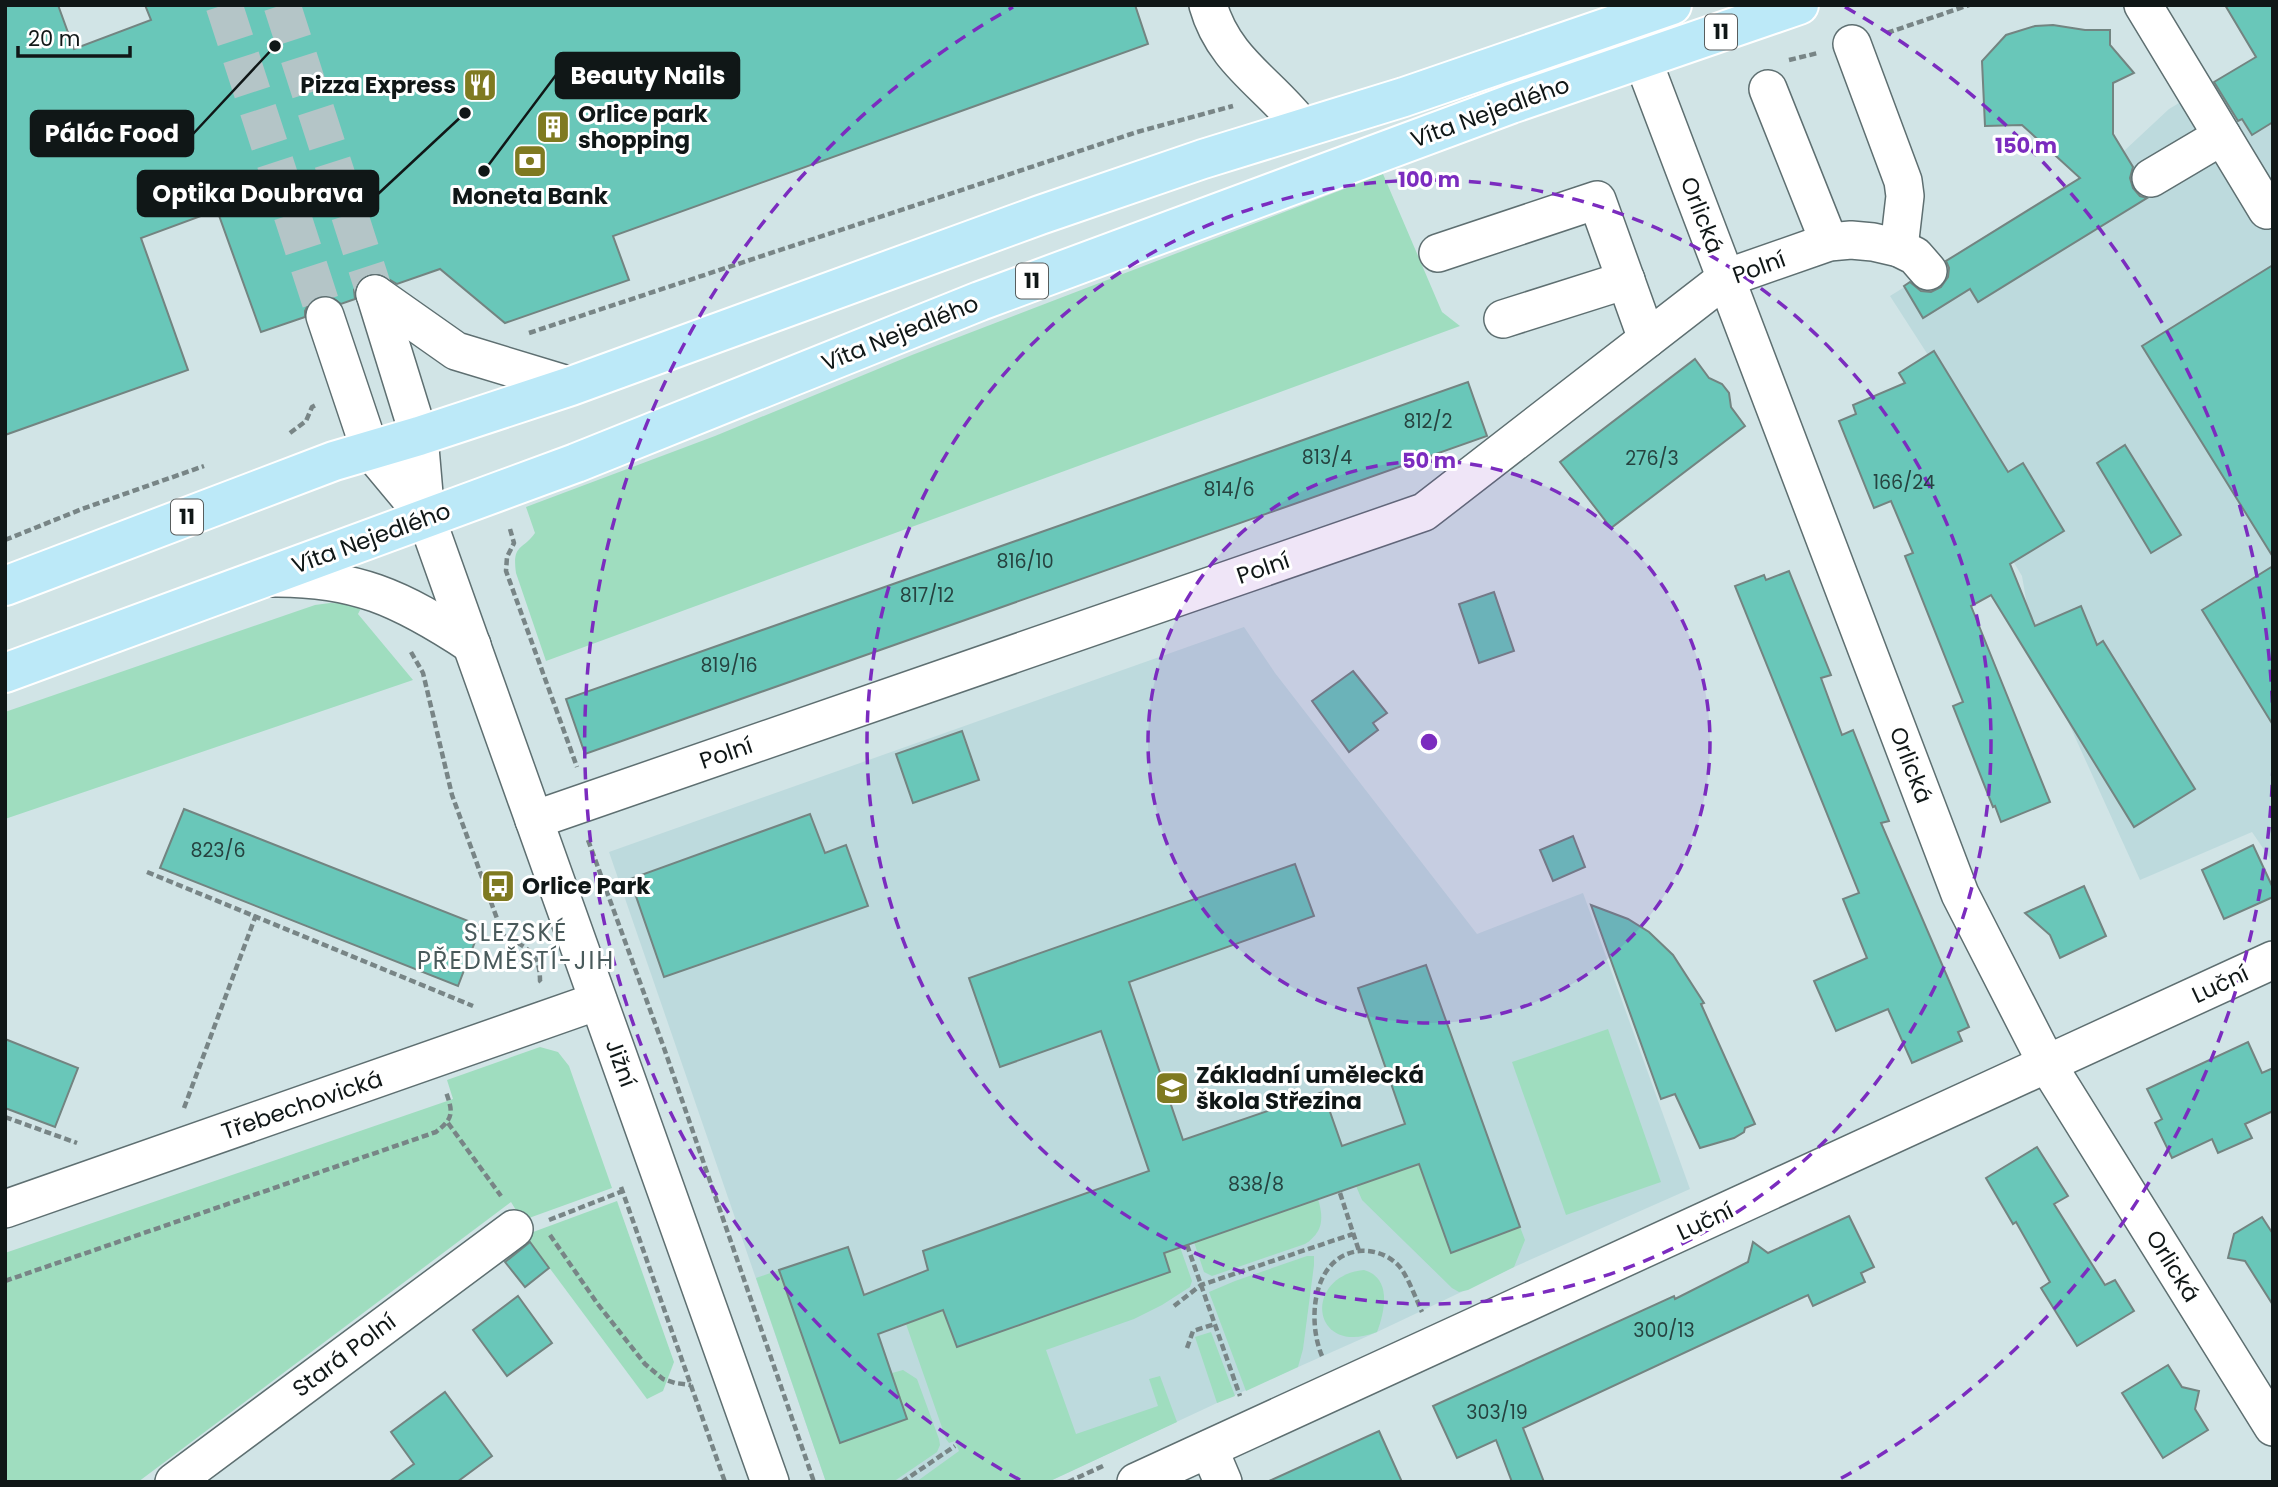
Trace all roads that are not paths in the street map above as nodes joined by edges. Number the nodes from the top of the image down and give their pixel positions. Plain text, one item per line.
1 (1208, 5) edge
2 (1672, 5) edge
3 (1799, 5) edge
4 (2143, 5) edge
5 (1852, 44) road end
6 (1642, 58) junction
7 (1773, 75) road end
8 (1303, 128) junction
9 (2222, 136) junction
10 (2151, 178) dead end
11 (2267, 210) dead end
12 (1829, 242) junction
13 (1899, 248) junction
14 (1438, 253) dead end
15 (1928, 271) dead end
16 (1726, 278) junction
17 (1626, 280) junction
18 (325, 316) tunnel mouth
19 (1503, 319) dead end
20 (1647, 339) junction
21 (571, 386) junction
22 (419, 436) junction
23 (370, 450) junction
24 (426, 517) junction
25 (262, 578) junction
26 (5, 586) edge
27 (472, 645) junction
28 (5, 673) edge
29 (534, 820) junction
30 (2273, 960) edge
31 (598, 1001) junction
32 (2047, 1064) junction
33 (5, 1209) edge
34 (528, 1226) road end
35 (2273, 1427) edge
36 (1216, 1465) edge
37 (174, 1482) edge
38 (770, 1482) edge
39 (1136, 1482) edge

1 - 8 street
2 - 8 main road, Víta Nejedlého / 11
3 - 6 main road, Víta Nejedlého / 11
4 - 9 street
5 - 13 street
6 - 16 street, Orlická
6 - 24 main road, Víta Nejedlého / 11
7 - 12 street
8 - 21 main road, Víta Nejedlého / 11
9 - 10 street
9 - 11 street
12 - 13 street, Polní
12 - 16 street, Polní
13 - 15 street, Polní
14 - 17 street
16 - 20 street, Polní
16 - 32 street, Orlická
17 - 19 street
17 - 20 street
18 - 23 street
20 - 29 street, Polní
21 - 22 main road, Víta Nejedlého / 11
21 - 22 street
22 - 23 main road, Víta Nejedlého / 11
22 - 24 street
23 - 24 street
23 - 26 main road, Víta Nejedlého / 11
24 - 25 main road, Víta Nejedlého / 11
24 - 27 street, Jižní
25 - 27 street
25 - 28 main road, Víta Nejedlého / 11
27 - 29 street, Jižní
29 - 31 street, Jižní
30 - 32 street, Luční
31 - 33 street, Třebechovická
31 - 38 street, Jižní
32 - 35 street, Orlická
32 - 36 street, Luční
34 - 37 street, Stará Polní
36 - 39 street, Luční

